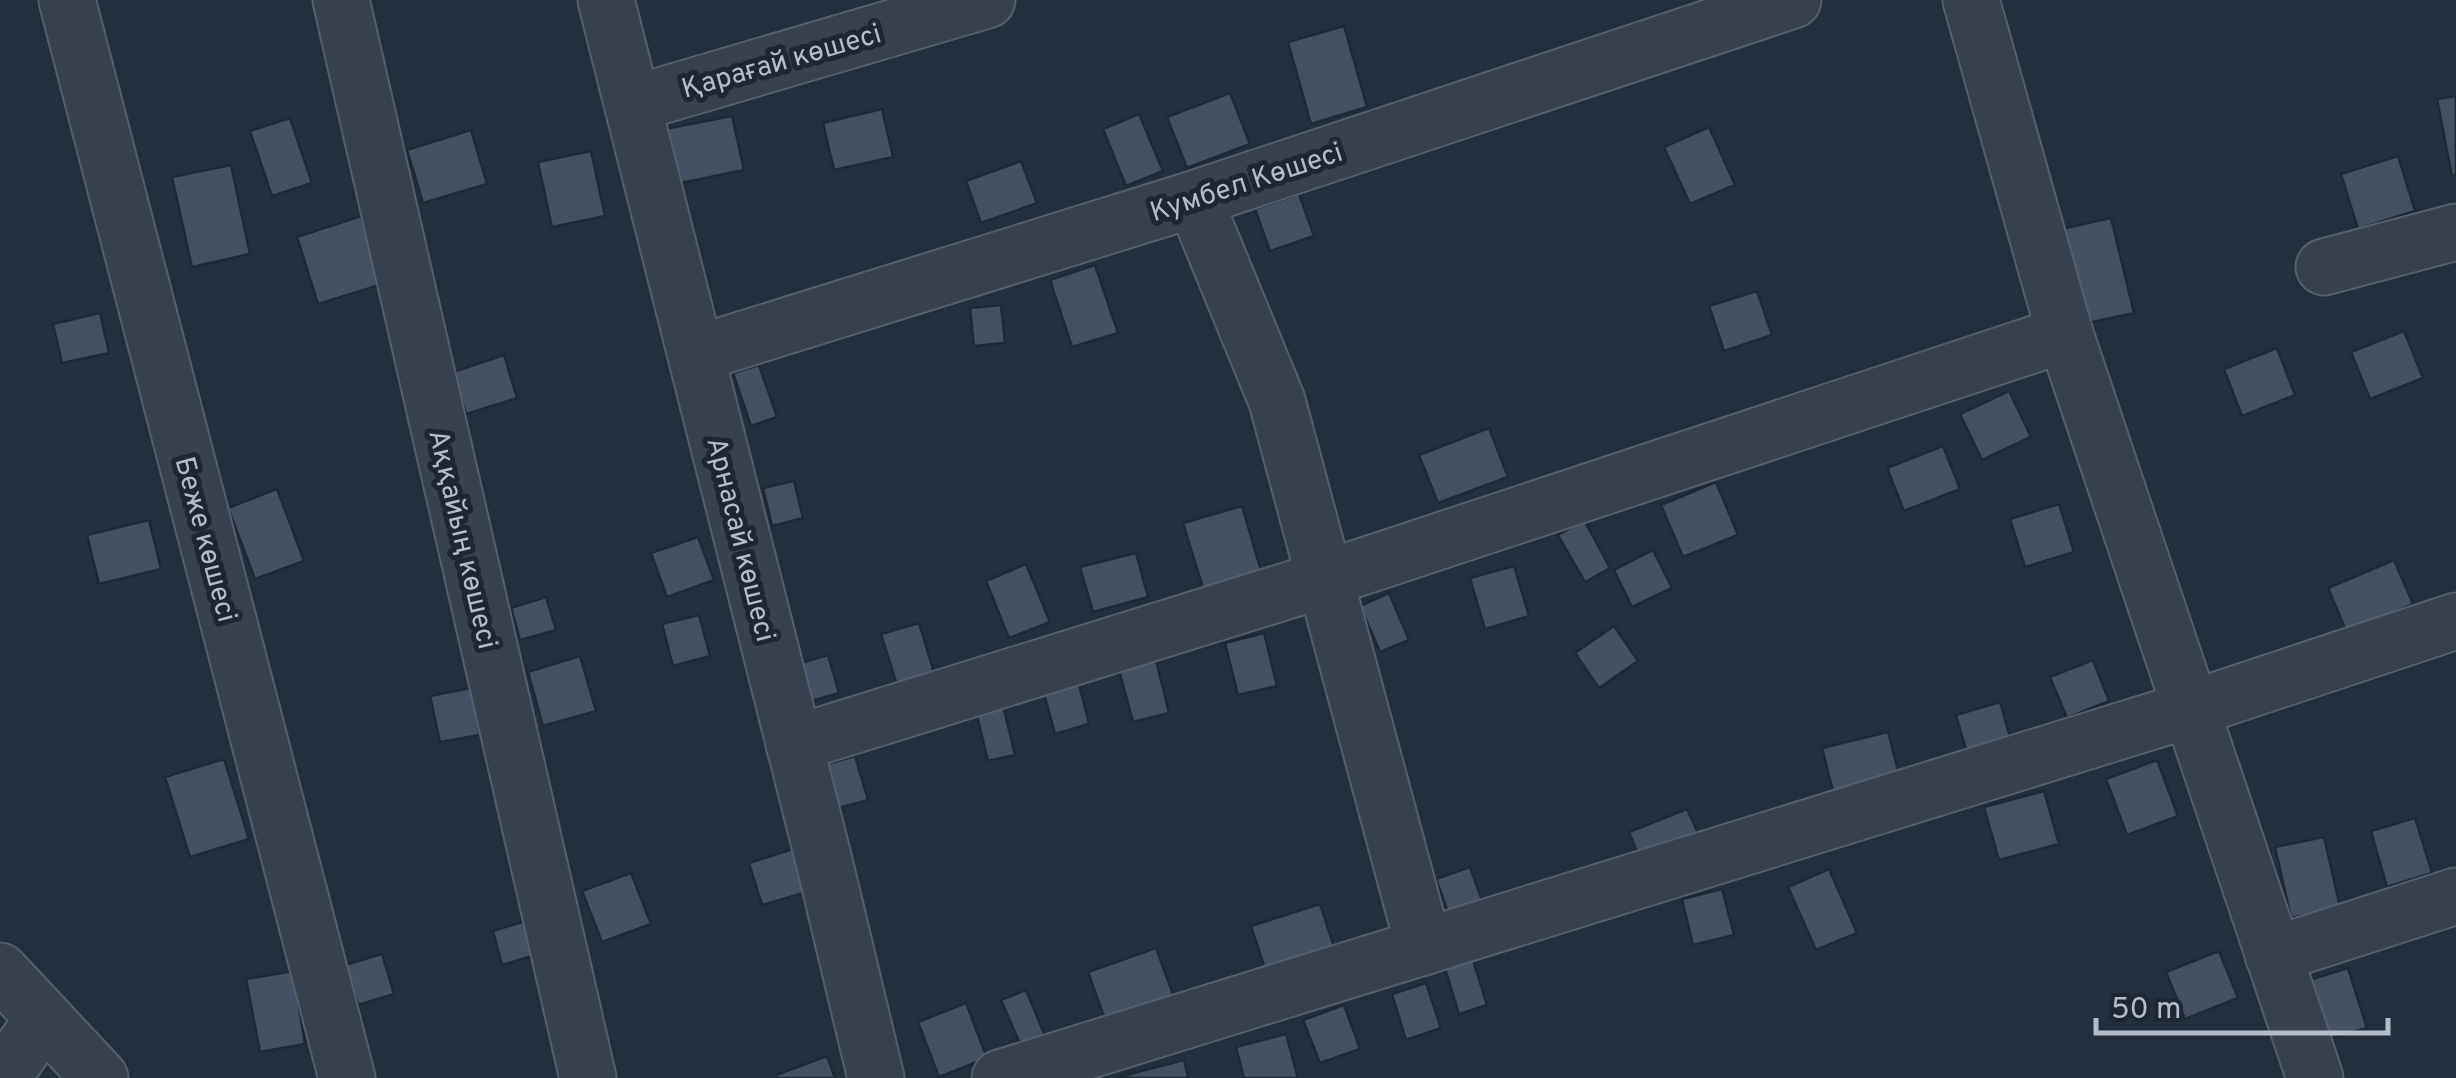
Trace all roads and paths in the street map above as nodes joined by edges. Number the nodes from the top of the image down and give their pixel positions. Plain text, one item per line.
1 (67, 0) edge
2 (340, 0) edge
3 (606, 0) edge
4 (987, 0) edge
5 (1793, 0) edge
6 (1971, 0) edge
7 (1648, 23) edge
8 (632, 104) junction
9 (1194, 199) junction
10 (2456, 232) edge
11 (2324, 267) dead end
12 (2065, 334) junction
13 (696, 354) junction
14 (1325, 579) junction
15 (2456, 621) edge
16 (2191, 710) junction
17 (794, 744) junction
18 (2456, 896) edge
19 (1424, 947) junction
20 (2274, 955) junction
21 (0, 971) edge
22 (44, 1018) junction
23 (2, 1078) edge
24 (100, 1078) edge
25 (347, 1078) edge
26 (588, 1078) edge
27 (876, 1078) edge
28 (1000, 1078) edge
29 (2315, 1078) edge

1 - 25 street, Беже көшесі
2 - 26 street, Аққайың көшесі
3 - 8 street, Арнасай көшесі
4 - 8 street, Қарағай көшесі
5 - 7 street, Кумбел Kөшесі
6 - 12 street
7 - 9 street, Кумбел Kөшесі
8 - 13 street, Арнасай көшесі
9 - 13 street, Кумбел Kөшесі
9 - 14 street
10 - 11 street
12 - 14 street
12 - 16 street
13 - 17 street, Арнасай көшесі
14 - 17 street
14 - 19 street
15 - 16 street
16 - 19 street
16 - 20 street
17 - 27 street, Арнасай көшесі
18 - 20 street
19 - 28 street
20 - 29 street
21 - 22 street
22 - 23 street
22 - 24 street

